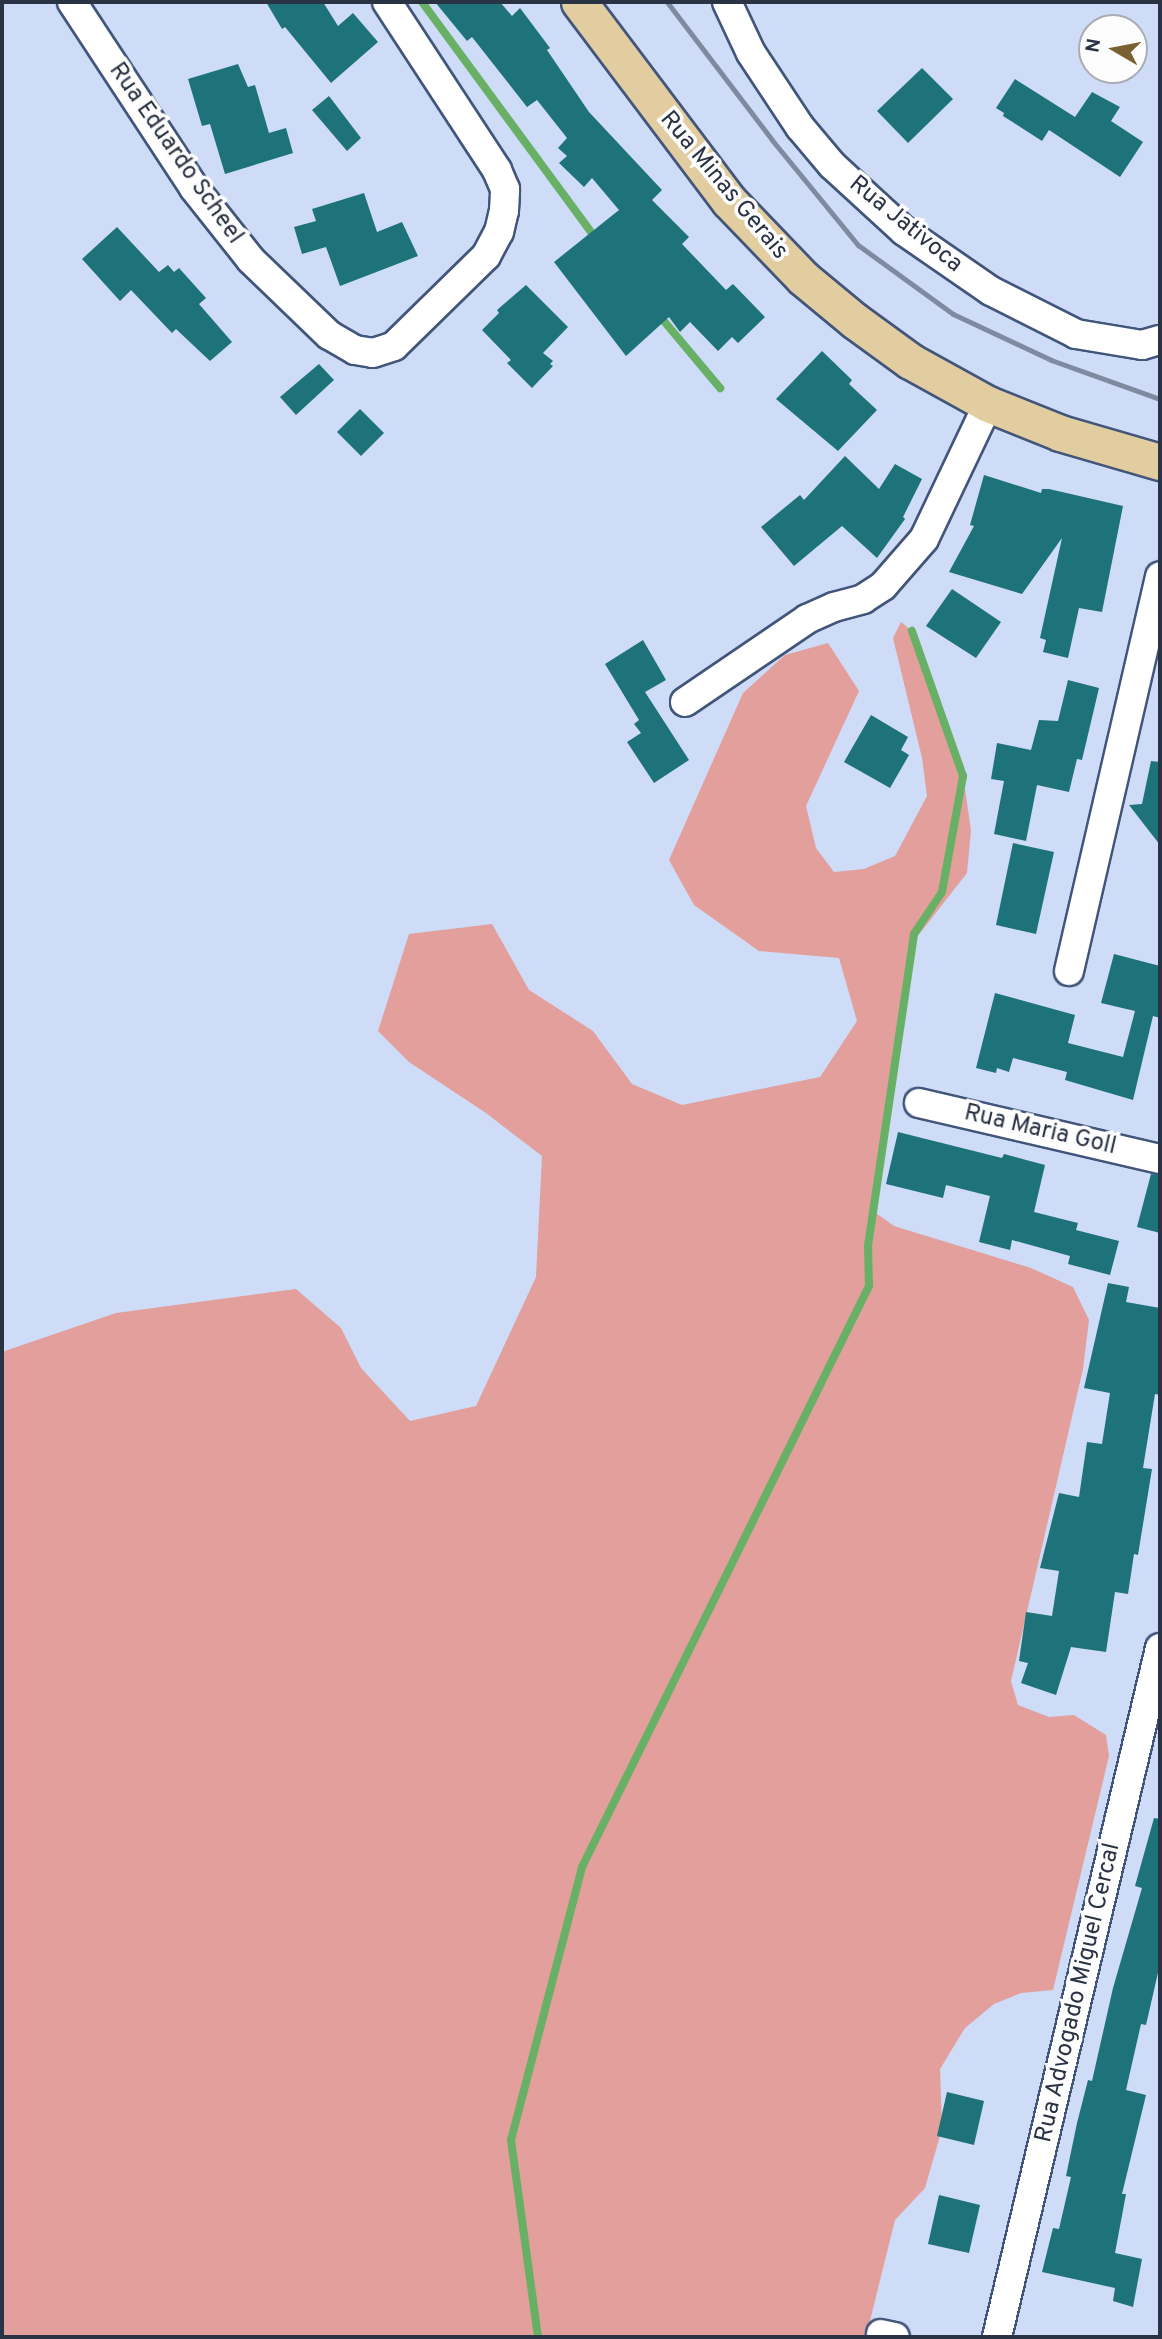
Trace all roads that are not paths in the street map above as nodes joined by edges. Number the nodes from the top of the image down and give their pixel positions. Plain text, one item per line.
1 (72, 2) edge
2 (387, 2) edge
3 (579, 2) edge
4 (727, 2) edge
5 (1160, 340) edge
6 (988, 404) junction
7 (1160, 463) edge
8 (1160, 576) edge
9 (685, 702) dead end
10 (1069, 971) dead end
11 (919, 1103) dead end
12 (1160, 1159) edge
13 (1160, 1648) edge
14 (997, 2337) edge

1 - 2 street, Rua Eduardo Scheel
3 - 6 main road, Rua Minas Gerais
4 - 5 street, Rua Jativoca
6 - 7 main road, Rua Minas Gerais
6 - 9 street
8 - 10 street
11 - 12 street, Rua Maria Goll
13 - 14 street, Rua Advogado Miguel Cercal

